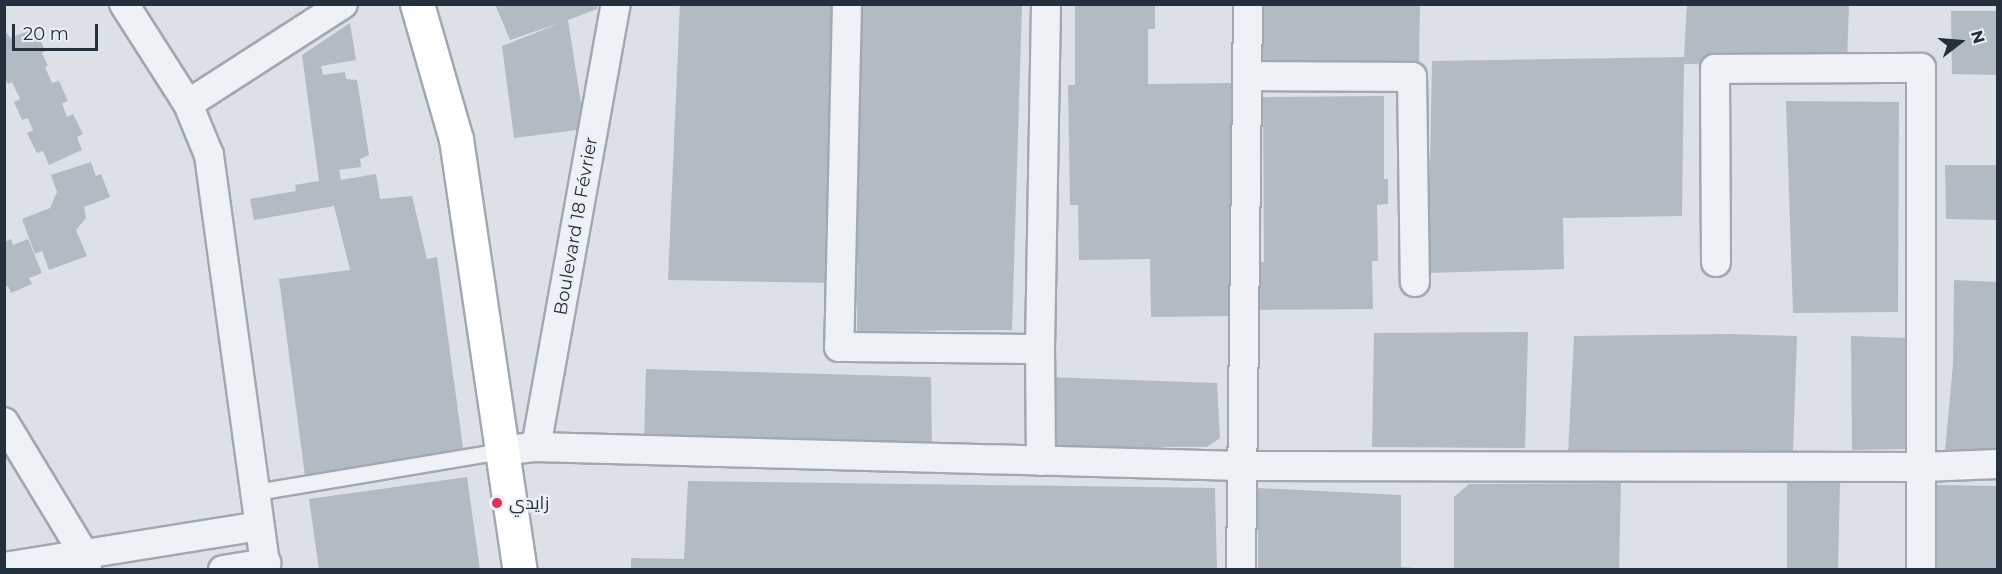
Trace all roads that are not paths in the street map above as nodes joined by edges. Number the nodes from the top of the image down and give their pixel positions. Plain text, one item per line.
1 (124, 4) edge
2 (343, 4) edge
3 (417, 4) edge
4 (616, 4) edge
5 (847, 4) edge
6 (1046, 4) edge
7 (1248, 4) edge
8 (1247, 76) junction
9 (188, 104) junction
10 (1716, 262) dead end
11 (1415, 282) dead end
12 (1040, 349) junction
13 (4, 422) edge
14 (536, 447) junction
15 (501, 451) junction
16 (1041, 461) junction
17 (1998, 464) edge
18 (1241, 466) junction
19 (1923, 467) junction
20 (256, 492) junction
21 (260, 526) junction
22 (86, 563) edge
23 (266, 566) edge
24 (4, 567) edge
25 (223, 570) edge
26 (519, 570) edge
27 (1241, 570) edge
28 (1921, 570) edge

1 - 9 street
2 - 9 street
3 - 15 main road
4 - 14 street, Boulevard 18 Février
5 - 12 street
6 - 12 street
7 - 8 street
8 - 11 street
8 - 18 street
9 - 20 street
10 - 19 street
12 - 16 street
13 - 22 street
14 - 15 street
14 - 16 street
15 - 20 lane
15 - 26 main road
16 - 18 street
17 - 19 street
18 - 19 street
18 - 27 street
19 - 28 street
20 - 21 street
21 - 22 street
21 - 23 street
22 - 24 street
23 - 25 street

